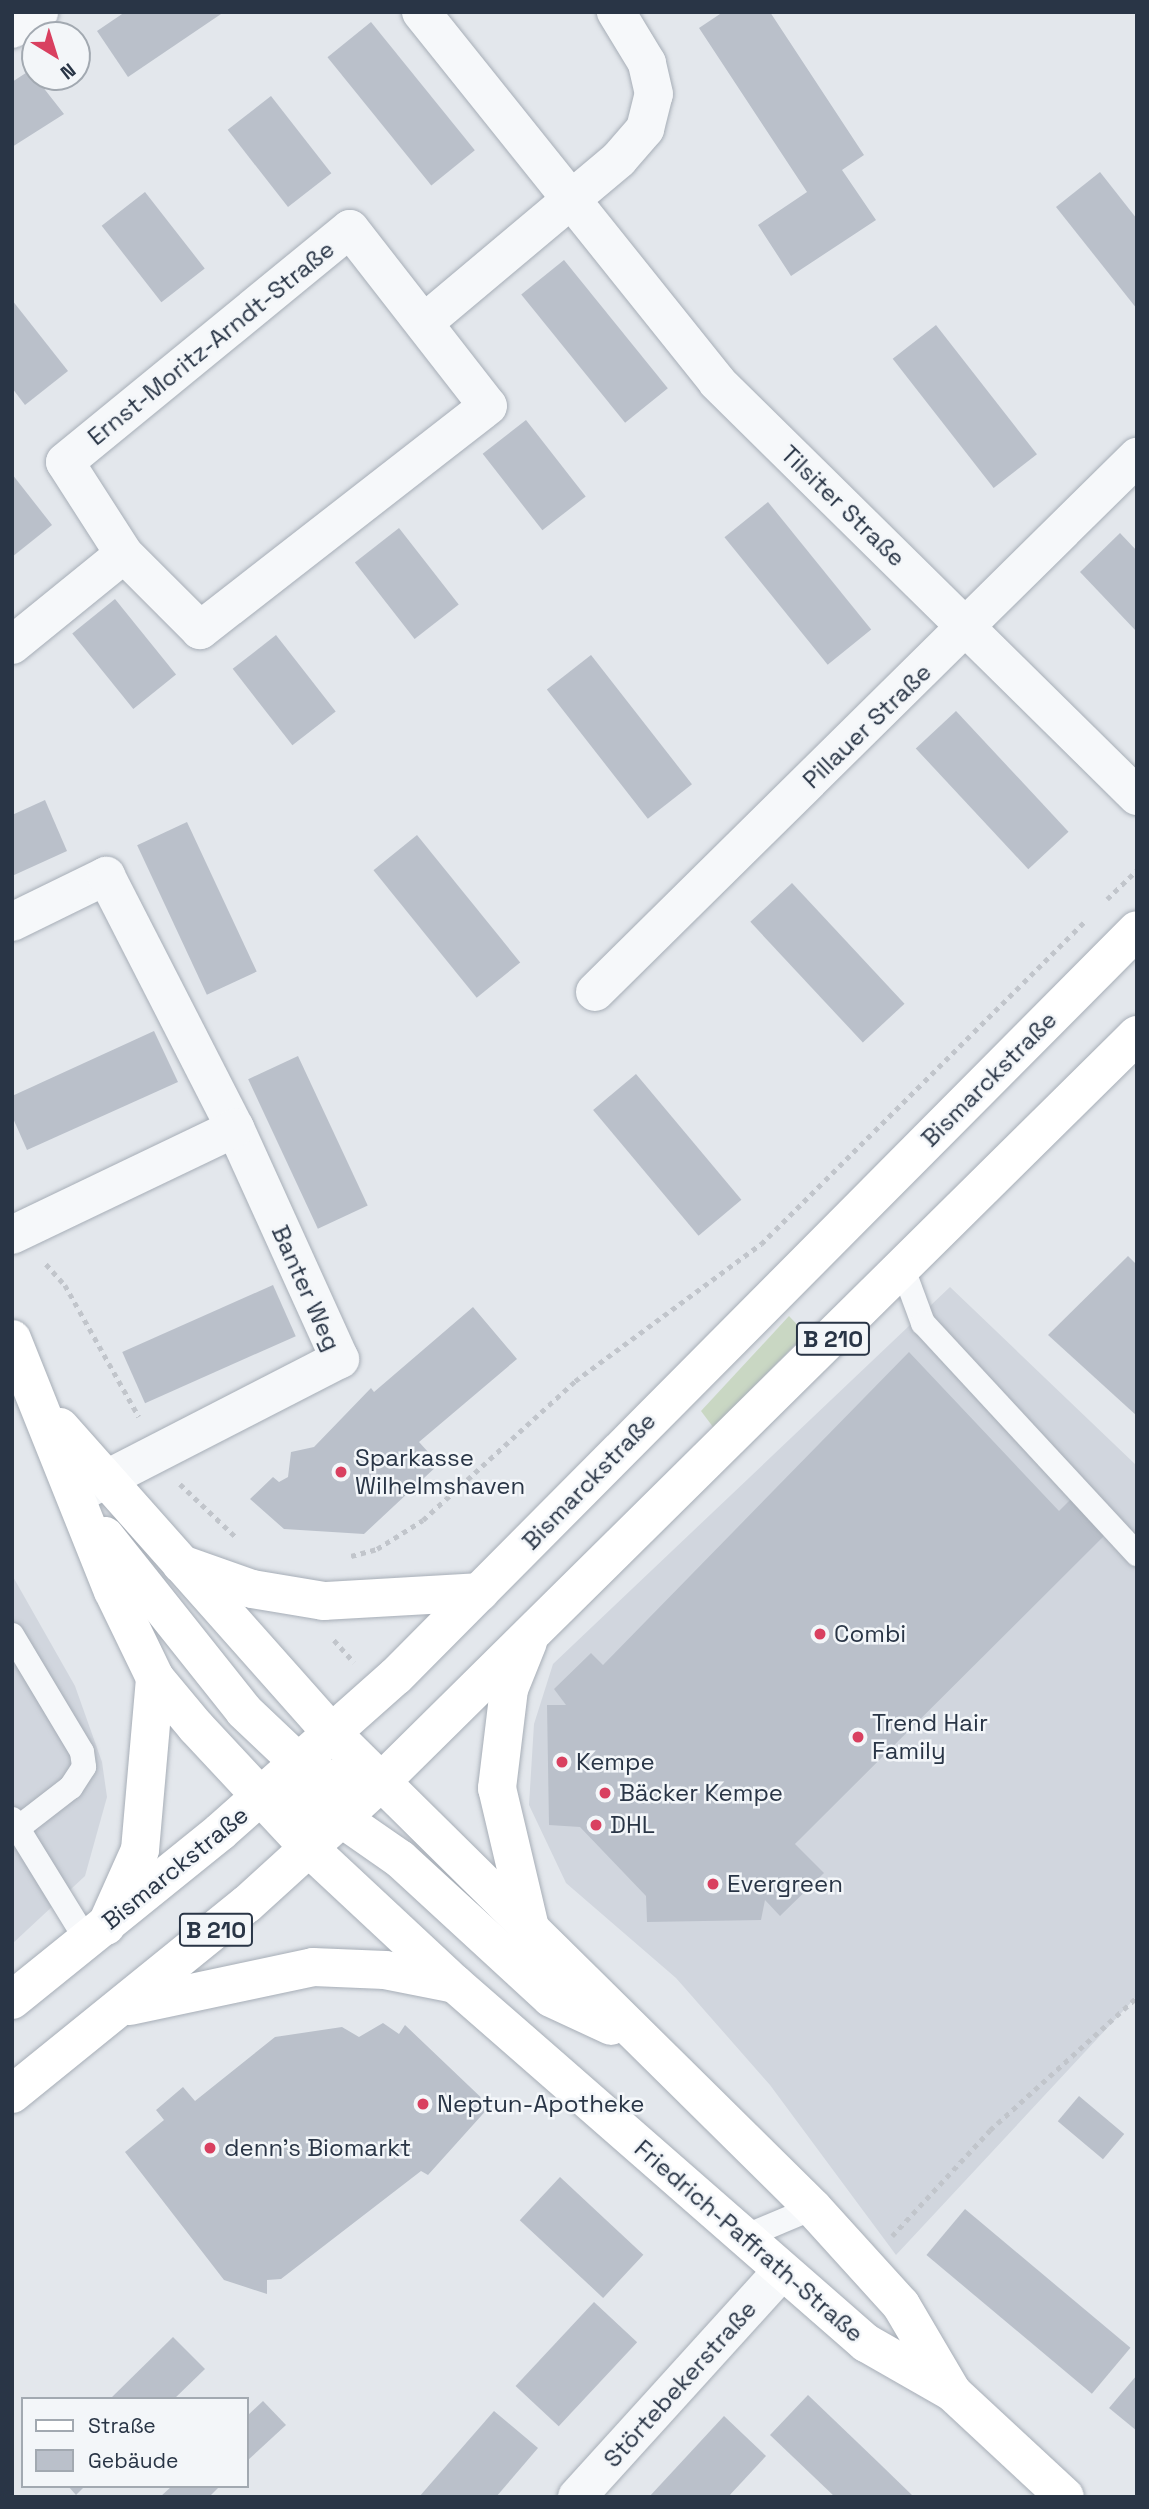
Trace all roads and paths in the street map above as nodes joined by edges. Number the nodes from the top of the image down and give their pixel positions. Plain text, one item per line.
1 (39, 12) edge
2 (421, 12) edge
3 (616, 12) edge
4 (12, 29) edge
5 (569, 198) junction
6 (425, 322) junction
7 (1137, 457) edge
8 (124, 554) junction
9 (968, 627) junction
10 (12, 645) edge
11 (1137, 796) edge
12 (1137, 870) edge
13 (1097, 909) dead end
14 (1087, 919) dead end
15 (12, 922) edge
16 (1137, 930) edge
17 (595, 992) dead end
18 (1137, 1035) edge
19 (234, 1128) junction
20 (15, 1234) edge
21 (903, 1269) junction
22 (12, 1339) edge
23 (158, 1453) junction
24 (89, 1489) junction
25 (243, 1544) dead end
26 (1137, 1554) edge
27 (344, 1558) dead end
28 (181, 1564) junction
29 (480, 1592) junction
30 (12, 1634) edge
31 (528, 1642) junction
32 (155, 1678) junction
33 (332, 1734) junction
34 (299, 1763) junction
35 (380, 1783) junction
36 (261, 1797) junction
37 (341, 1818) junction
38 (15, 1824) edge
39 (309, 1848) junction
40 (96, 1933) junction
41 (531, 1934) junction
42 (455, 1984) junction
43 (1137, 1997) edge
44 (12, 2000) edge
45 (121, 2008) junction
46 (636, 2038) junction
47 (12, 2094) edge
48 (813, 2208) junction
49 (744, 2237) junction
50 (864, 2264) junction
51 (782, 2271) junction
52 (952, 2392) junction
53 (577, 2497) edge
54 (1065, 2497) edge

1 - 4 street
2 - 5 street, Tilsiter Straße
3 - 5 street
5 - 6 street
5 - 9 street, Tilsiter Straße
6 - 8 street, Ernst-Moritz-Arndt-Straße
6 - 8 street, Ernst-Moritz-Arndt-Straße
7 - 9 street, Pillauer Straße
8 - 10 street
9 - 11 street, Tilsiter Straße
9 - 17 street, Pillauer Straße
12 - 13 path
14 - 27 path
15 - 19 street, Banter Weg
16 - 29 main road, Bismarckstraße / B 210
18 - 21 main road, B 210
19 - 20 street
19 - 23 street, Banter Weg
20 - 23 path
21 - 26 lane
21 - 31 main road, B 210
22 - 24 main road
23 - 24 street, Banter Weg
23 - 25 path
24 - 28 main road
24 - 32 main road
24 - 34 main road
28 - 29 main road
28 - 33 main road
29 - 33 main road, Bismarckstraße / B 210
30 - 38 lane
31 - 35 main road, B 210
31 - 41 main road
32 - 36 main road
32 - 40 main road
33 - 34 main road, Bismarckstraße / B 210
33 - 35 main road, Friedrich-Paffrath-Straße
34 - 35 main road
34 - 36 main road, Bismarckstraße / B 210
35 - 37 main road, B 210
35 - 41 main road, Friedrich-Paffrath-Straße
36 - 37 main road, Friedrich-Paffrath-Straße
36 - 39 main road
36 - 40 main road, Bismarckstraße / B 210
37 - 39 main road, B 210
37 - 46 main road, Friedrich-Paffrath-Straße
38 - 40 lane
39 - 42 main road, Friedrich-Paffrath-Straße
39 - 45 main road, B 210
40 - 44 main road, Bismarckstraße / B 210
41 - 46 main road, Friedrich-Paffrath-Straße
42 - 45 main road
42 - 49 main road, Friedrich-Paffrath-Straße
43 - 50 path
45 - 47 main road, B 210
46 - 48 main road, Friedrich-Paffrath-Straße
48 - 49 lane
48 - 50 main road, Friedrich-Paffrath-Straße
49 - 51 main road, Friedrich-Paffrath-Straße
50 - 52 main road, Friedrich-Paffrath-Straße
51 - 52 main road, Friedrich-Paffrath-Straße
51 - 53 street, Störtebekerstraße
52 - 54 main road, Friedrich-Paffrath-Straße

